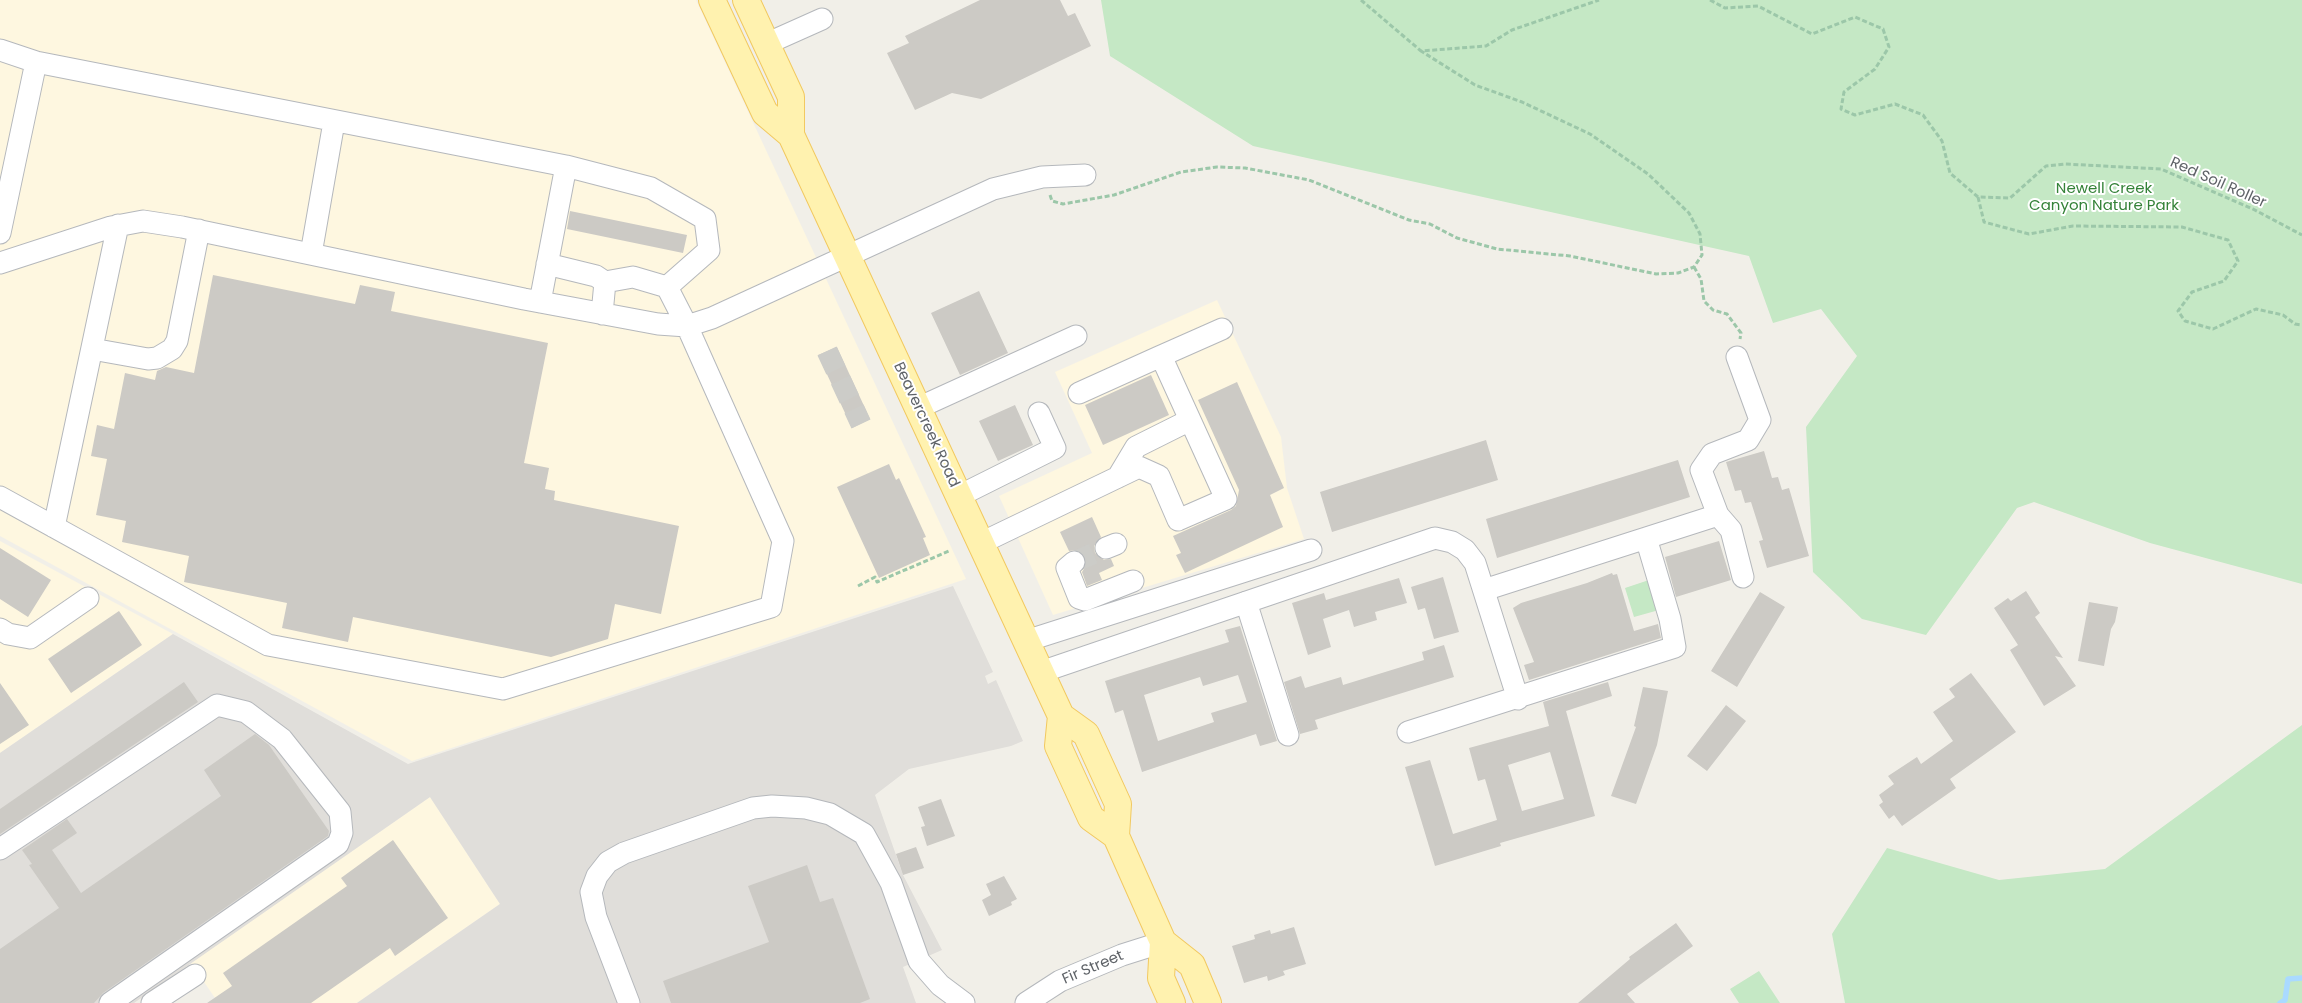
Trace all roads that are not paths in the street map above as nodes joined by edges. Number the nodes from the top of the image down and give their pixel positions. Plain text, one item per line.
1 (712, 0) edge
2 (727, 0) edge
3 (746, 0) edge
4 (822, 19) dead end
5 (766, 44) junction
6 (0, 50) edge
7 (36, 62) junction
8 (334, 122) junction
9 (791, 135) junction
10 (566, 166) junction
11 (1086, 175) dead end
12 (118, 226) junction
13 (199, 230) junction
14 (0, 233) edge
15 (311, 254) junction
16 (848, 256) junction
17 (0, 263) edge
18 (548, 264) junction
19 (605, 282) junction
20 (667, 287) junction
21 (540, 302) junction
22 (602, 314) junction
23 (687, 326) junction
24 (1222, 329) dead end
25 (1076, 336) dead end
26 (92, 349) junction
27 (1160, 356) junction
28 (1737, 357) road end
29 (1079, 393) dead end
30 (918, 408) junction
31 (1039, 413) dead end
32 (1190, 420) junction
33 (1118, 477) junction
34 (959, 496) junction
35 (0, 497) edge
36 (1718, 515) junction
37 (54, 527) junction
38 (1646, 538) junction
39 (981, 543) junction
40 (1311, 550) dead end
41 (1074, 562) dead end
42 (1743, 577) dead end
43 (1133, 581) dead end
44 (1484, 590) junction
45 (88, 598) dead end
46 (1246, 602) junction
47 (3, 637) edge
48 (1026, 641) junction
49 (1041, 672) junction
50 (1518, 699) junction
51 (1408, 732) dead end
52 (1288, 735) dead end
53 (0, 849) edge
54 (1164, 942) junction
55 (195, 974) dead end
56 (110, 1003) edge
57 (152, 1003) edge
58 (629, 1003) edge
59 (964, 1003) edge
60 (1026, 1003) edge
61 (1172, 1003) edge
62 (1208, 1003) edge

1 - 9 main road, Beavercreek Road
2 - 5 main road
3 - 5 main road, Beavercreek Road
4 - 5 street
5 - 9 main road, Beavercreek Road
6 - 7 street
7 - 8 street
7 - 14 street
8 - 10 street
8 - 15 street
9 - 16 main road, Beavercreek Road
10 - 18 street
10 - 20 street
11 - 16 street
12 - 13 street
12 - 17 street
12 - 26 street
13 - 15 street
13 - 26 street
15 - 21 street
16 - 23 street
16 - 30 main road, Beavercreek Road
18 - 19 street
18 - 21 street
19 - 20 street
19 - 22 street
20 - 23 street
21 - 22 street
22 - 23 street
23 - 37 street
24 - 27 street
25 - 30 street
26 - 37 street
27 - 29 street
27 - 32 street
28 - 36 street
30 - 34 main road, Beavercreek Road
31 - 34 street
32 - 33 street
32 - 33 street
33 - 39 street
34 - 39 main road, Beavercreek Road
35 - 37 street
36 - 38 street
36 - 42 street
38 - 44 street
38 - 50 street
39 - 48 main road, Beavercreek Road
40 - 48 street
41 - 43 street
44 - 46 street
44 - 50 street
45 - 47 street
46 - 49 street
46 - 52 street
48 - 49 main road, Beavercreek Road
49 - 54 main road, Beavercreek Road
50 - 51 street
53 - 56 street
54 - 60 street, Fir Street
54 - 61 main road, Beavercreek Road
54 - 62 main road, Beavercreek Road
55 - 57 street
58 - 59 street

